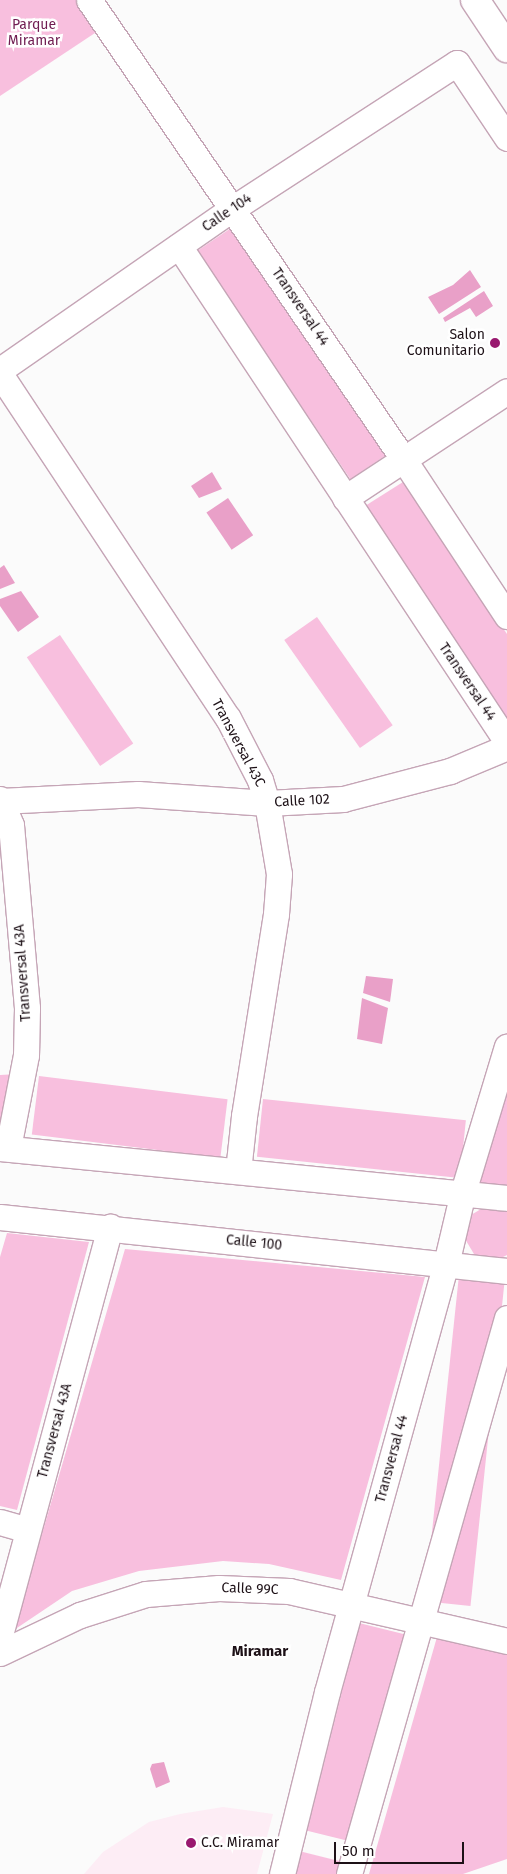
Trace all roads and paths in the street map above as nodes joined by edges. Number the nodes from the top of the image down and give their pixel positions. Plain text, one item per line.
1 (89, 0) edge
2 (474, 0) edge
3 (507, 48) edge
4 (507, 138) edge
5 (232, 209) junction
6 (179, 246) junction
7 (0, 372) edge
8 (507, 391) edge
9 (404, 460) junction
10 (345, 498) junction
11 (507, 616) edge
12 (507, 742) edge
13 (507, 747) edge
14 (1, 800) edge
15 (267, 803) junction
16 (507, 1046) edge
17 (4, 1148) edge
18 (238, 1171) junction
19 (463, 1192) junction
20 (507, 1198) edge
21 (0, 1217) edge
22 (110, 1227) junction
23 (446, 1264) junction
24 (507, 1271) edge
25 (507, 1318) edge
26 (0, 1522) edge
27 (28, 1530) junction
28 (352, 1604) junction
29 (420, 1620) junction
30 (0, 1635) edge
31 (507, 1641) edge
32 (0, 1654) edge
33 (282, 1874) edge
34 (349, 1874) edge

1 - 5 street, Transversal 44
2 - 3 main road
4 - 5 street, Calle 104
5 - 6 street, Calle 104
5 - 9 street, Transversal 44
6 - 7 street, Calle 104
6 - 10 street, Transversal 44
7 - 15 street, Transversal 43C
8 - 9 street
9 - 10 street
9 - 11 street, Transversal 44
10 - 12 street, Transversal 44
13 - 15 street, Calle 102
14 - 15 street, Calle 102
14 - 17 street, Transversal 43A
15 - 18 street, Transversal 43C
16 - 19 street, Transversal 44
17 - 18 street
18 - 19 street
19 - 20 street
19 - 23 street, Transversal 44
21 - 22 street, Calle 100
22 - 23 street, Calle 100
22 - 27 street, Transversal 43A
23 - 24 street, Calle 100
23 - 28 street, Transversal 44
25 - 29 street
26 - 27 street
27 - 30 street, Transversal 43A
28 - 29 street, Calle 99C
28 - 32 street, Calle 99C
28 - 33 street, Transversal 44
29 - 31 street, Calle 99C
29 - 34 street

